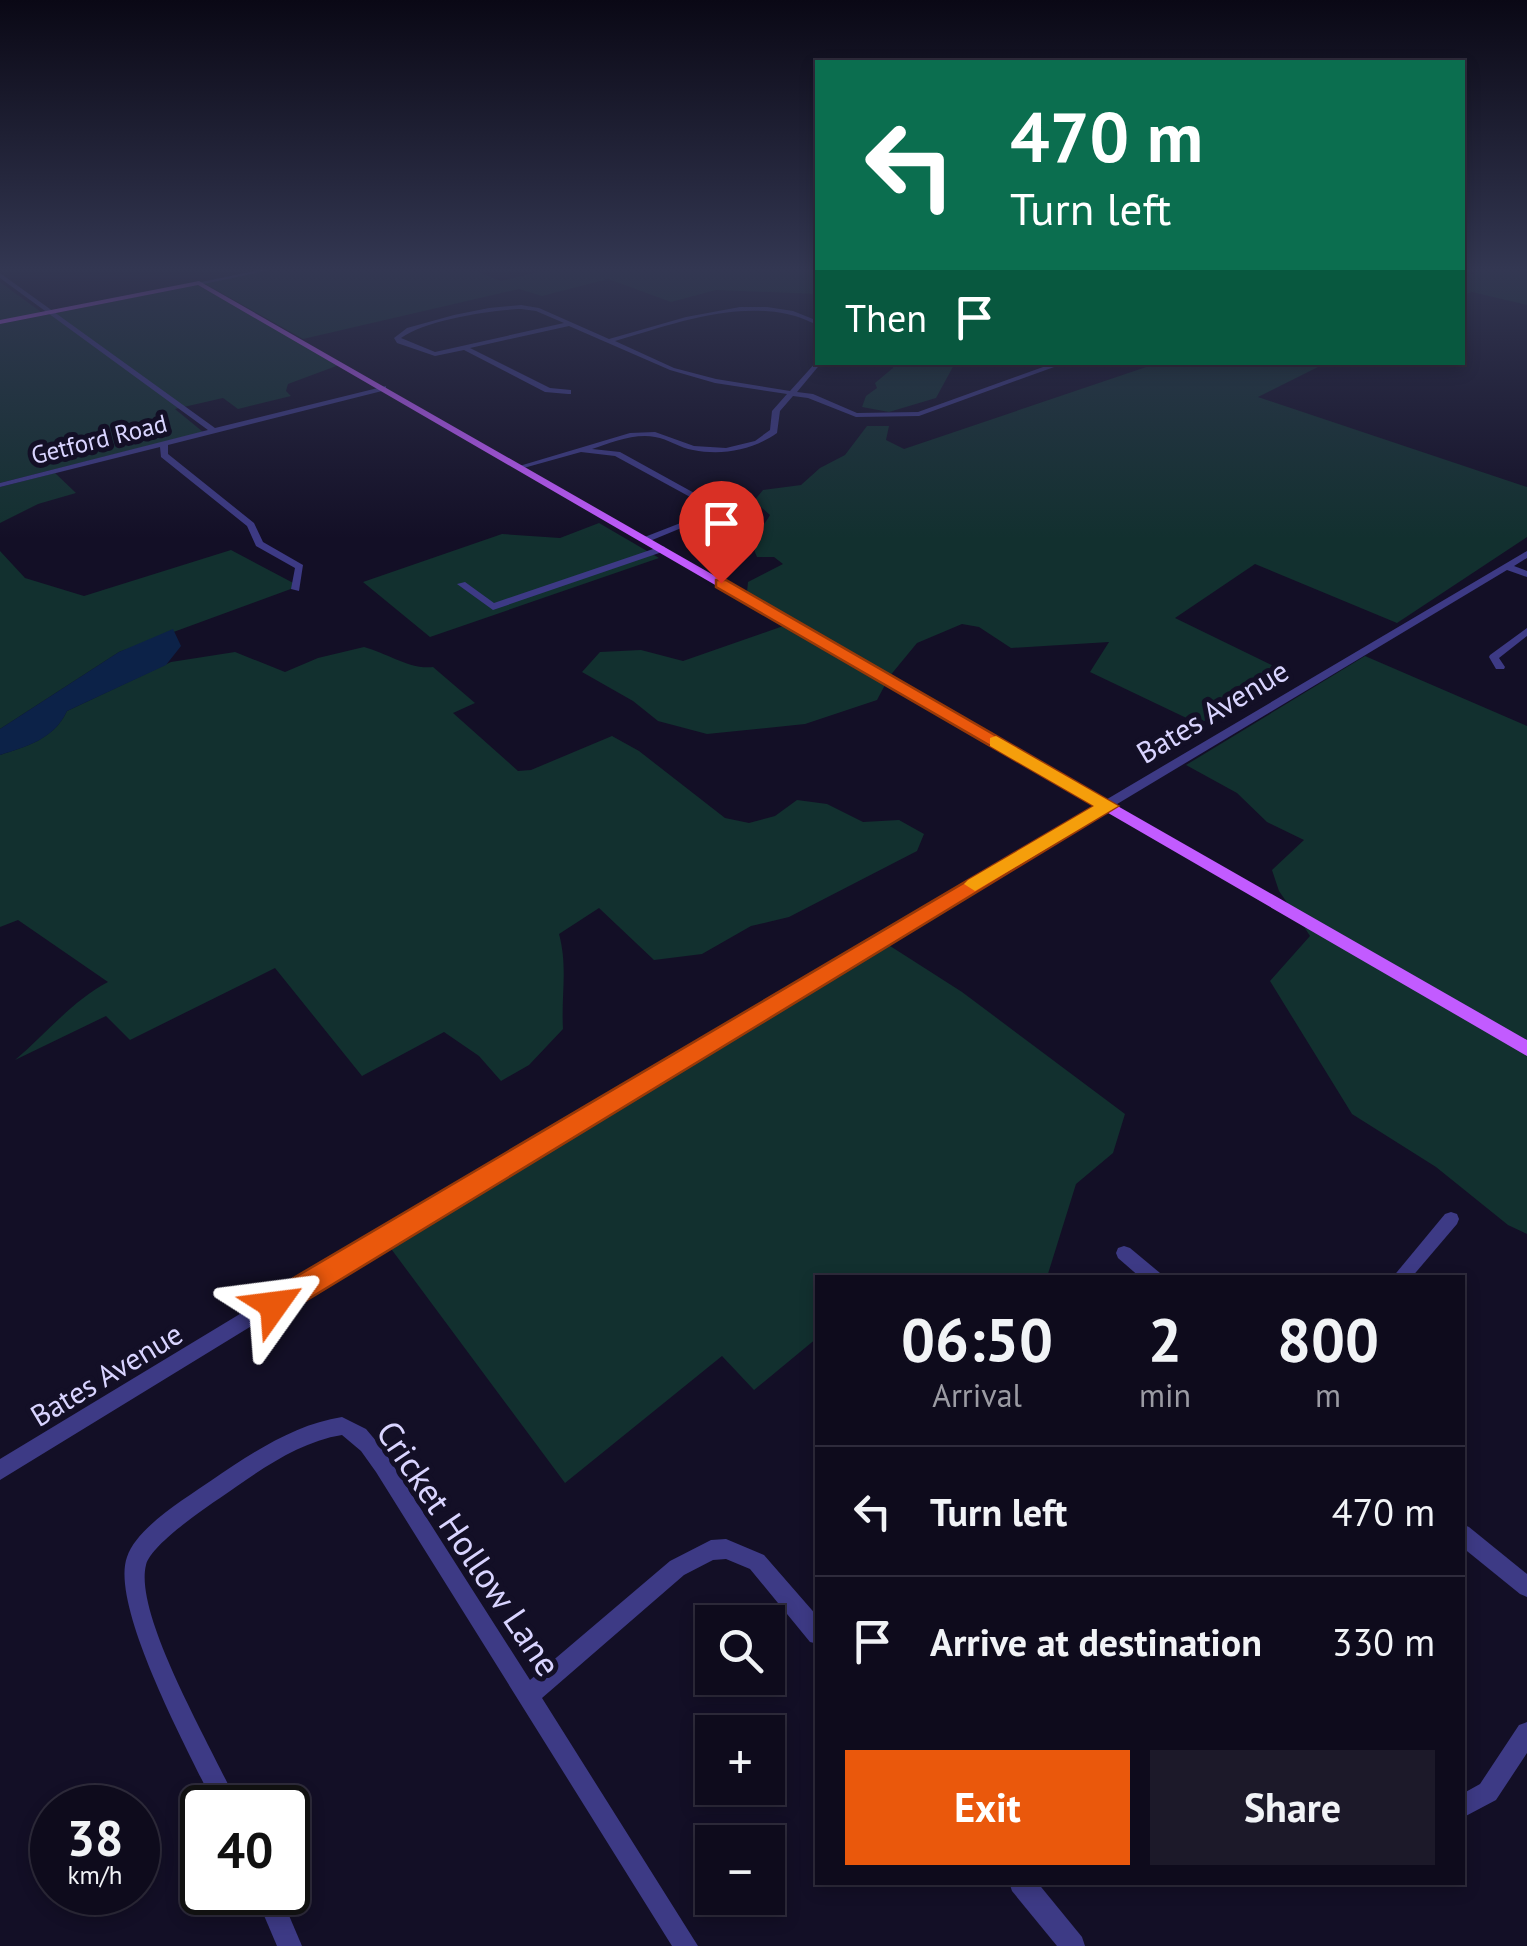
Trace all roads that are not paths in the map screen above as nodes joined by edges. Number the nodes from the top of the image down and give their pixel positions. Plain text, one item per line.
1 (114, 358) edge
2 (330, 358) edge
3 (483, 358) edge
4 (648, 358) edge
5 (817, 365) edge
6 (1057, 365) edge
7 (383, 388) junction
8 (568, 392) dead end
9 (794, 393) junction
10 (669, 424) dead end
11 (214, 431) junction
12 (655, 434) junction
13 (164, 443) junction
14 (581, 448) junction
15 (520, 467) junction
16 (0, 485) edge
17 (646, 540) junction
18 (662, 549) junction
19 (1527, 554) edge
20 (1506, 566) junction
21 (1527, 574) edge
22 (462, 584) dead end
23 (296, 589) dead end
24 (1527, 631) edge
25 (1500, 667) dead end
26 (1108, 806) junction
27 (1527, 1049) edge
28 (1452, 1219) dead end
29 (1124, 1253) dead end
30 (1150, 1275) edge
31 (1403, 1275) edge
32 (0, 1470) edge
33 (1465, 1536) edge
34 (1527, 1587) edge
35 (815, 1630) edge
36 (527, 1698) junction
37 (1527, 1733) edge
38 (217, 1785) edge
39 (1465, 1805) edge
40 (1023, 1885) edge
41 (276, 1915) edge
42 (290, 1946) edge
43 (686, 1946) edge
44 (1072, 1946) edge

1 - 11 street
2 - 7 main road
3 - 8 street
4 - 9 street
5 - 9 street
6 - 9 street
7 - 11 street, Getford Road
7 - 15 main road
9 - 12 street
10 - 12 street
11 - 13 street, Getford Road
12 - 14 street
13 - 16 street, Getford Road
13 - 23 street
14 - 15 street
14 - 17 street
15 - 17 main road
17 - 18 main road
18 - 22 street
18 - 26 main road
19 - 20 street, Bates Avenue
20 - 21 street
20 - 26 street, Bates Avenue
24 - 25 street
26 - 27 main road
26 - 32 street, Bates Avenue
28 - 31 street
29 - 30 street
33 - 34 street
35 - 36 street
36 - 38 street, Cricket Hollow Lane
36 - 43 street, Cricket Hollow Lane
37 - 39 street
40 - 44 street
41 - 42 street

